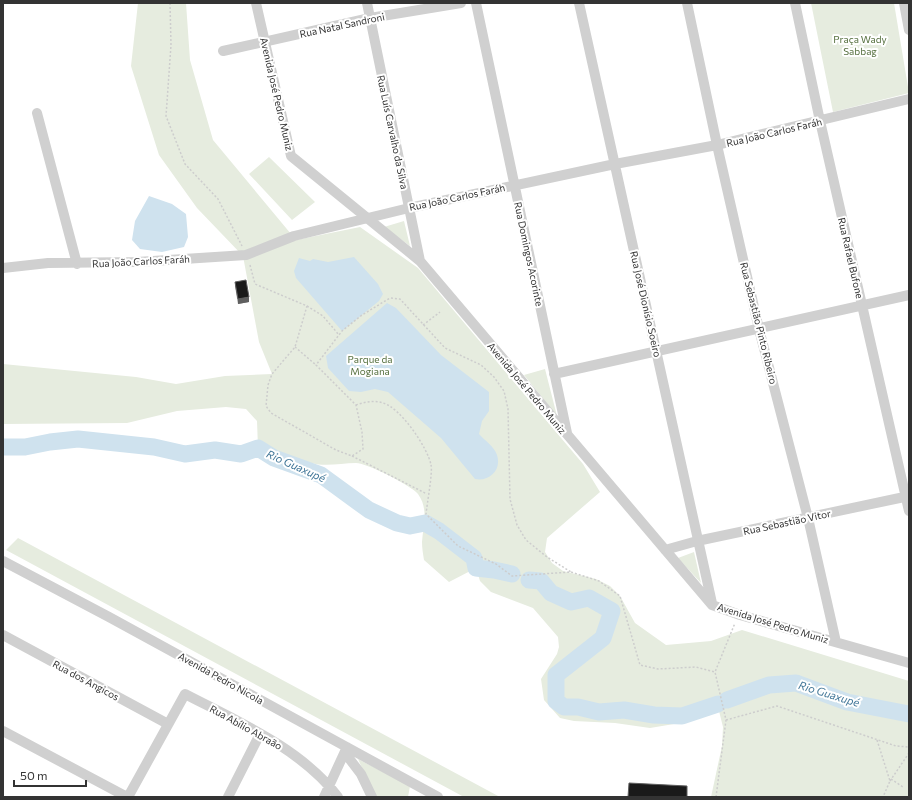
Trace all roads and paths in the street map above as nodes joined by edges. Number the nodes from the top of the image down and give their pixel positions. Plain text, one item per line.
1 (170, 3) edge
2 (256, 3) edge
3 (367, 3) edge
4 (461, 3) edge
5 (476, 3) edge
6 (579, 3) edge
7 (687, 3) edge
8 (795, 3) edge
9 (904, 3) edge
10 (370, 18) junction
11 (909, 30) edge
12 (265, 42) junction
13 (223, 51) dead end
14 (909, 99) edge
15 (37, 113) dead end
16 (820, 121) junction
17 (717, 145) junction
18 (615, 164) junction
19 (514, 185) junction
20 (409, 208) junction
21 (367, 218) junction
22 (246, 255) junction
23 (420, 261) junction
24 (77, 264) junction
25 (3, 268) edge
26 (909, 296) edge
27 (307, 306) junction
28 (862, 306) junction
29 (440, 312) dead end
30 (422, 325) junction
31 (759, 329) junction
32 (339, 336) junction
33 (295, 347) junction
34 (657, 351) junction
35 (316, 365) junction
36 (554, 374) junction
37 (356, 405) junction
38 (567, 435) junction
39 (352, 456) junction
40 (427, 494) junction
41 (908, 496) edge
42 (909, 511) edge
43 (808, 518) junction
44 (697, 541) junction
45 (665, 550) junction
46 (3, 561) edge
47 (571, 572) junction
48 (712, 605) junction
49 (740, 615) junction
50 (3, 635) edge
51 (836, 642) junction
52 (909, 663) edge
53 (715, 672) junction
54 (726, 720) junction
55 (168, 724) junction
56 (3, 731) edge
57 (260, 734) junction
58 (877, 740) junction
59 (909, 748) edge
60 (346, 750) junction
61 (909, 753) edge
62 (890, 780) junction
63 (330, 786) junction
64 (903, 787) dead end
65 (128, 797) edge
66 (228, 797) edge
67 (324, 797) edge
68 (338, 797) edge
69 (372, 797) edge
70 (438, 797) edge
71 (716, 797) edge
72 (883, 797) edge

1 - 22 path
2 - 12 street, Avenida José Pedro Muniz
3 - 10 street, Rua Luís Carvalho da Silva
4 - 10 street, Rua Natal Sandroni
5 - 19 street, Rua Domingos Acorinte
6 - 18 street, Rua José Dionísio Soeiro
7 - 17 street, Rua Sebastião Pinto Ribeiro
8 - 16 street, Rua Rafael Bufone
9 - 11 street
10 - 12 street, Rua Natal Sandroni
10 - 20 street, Rua Luís Carvalho da Silva
12 - 13 street, Rua Natal Sandroni
12 - 21 street, Avenida José Pedro Muniz
14 - 16 street, Rua João Carlos Faráh
15 - 24 street
16 - 17 street, Rua João Carlos Faráh
16 - 28 street, Rua Rafael Bufone
17 - 18 street, Rua João Carlos Faráh
17 - 31 street, Rua Sebastião Pinto Ribeiro
18 - 19 street, Rua João Carlos Faráh
18 - 34 street, Rua José Dionísio Soeiro
19 - 20 street, Rua João Carlos Faráh
19 - 36 street, Rua Domingos Acorinte
20 - 21 street, Rua João Carlos Faráh
20 - 23 street, Rua Luís Carvalho da Silva
21 - 22 street, Rua João Carlos Faráh
21 - 23 street, Avenida José Pedro Muniz
22 - 24 street, Rua João Carlos Faráh
22 - 27 path
23 - 38 street, Avenida José Pedro Muniz
24 - 25 street, Rua João Carlos Faráh
26 - 28 street
27 - 32 path
27 - 33 path
28 - 31 street
28 - 41 street, Rua Rafael Bufone
29 - 30 path
30 - 32 path
30 - 47 path
31 - 34 street
31 - 43 street, Rua Sebastião Pinto Ribeiro
32 - 35 path
33 - 35 path
33 - 39 path
34 - 36 street
34 - 44 street, Rua José Dionísio Soeiro
35 - 37 path
36 - 38 street, Rua Domingos Acorinte
37 - 39 path
37 - 40 path
38 - 45 street, Avenida José Pedro Muniz
39 - 40 path
40 - 47 path
41 - 42 street, Rua Rafael Bufone
41 - 43 street, Rua Sebastião Vitor
43 - 44 street, Rua Sebastião Vitor
43 - 51 street, Rua Sebastião Pinto Ribeiro
44 - 45 street, Rua Sebastião Vitor
44 - 48 street, Rua José Dionísio Soeiro
45 - 48 street, Avenida José Pedro Muniz
46 - 60 street, Avenida Pedro Nicola
47 - 53 path
48 - 49 street, Avenida José Pedro Muniz
49 - 51 street, Avenida José Pedro Muniz
49 - 53 path
50 - 55 street, Rua dos Angicos
51 - 52 street, Avenida José Pedro Muniz
53 - 54 path
54 - 58 path
54 - 71 path
55 - 57 street, Rua Abílio Abraão
55 - 65 street
56 - 65 street
57 - 63 street, Rua Abílio Abraão
57 - 66 street
58 - 59 path
58 - 62 path
60 - 63 street
60 - 69 street
60 - 70 street, Avenida Pedro Nicola
61 - 62 path
62 - 64 path
62 - 72 path
63 - 67 street
63 - 68 street, Rua Abílio Abraão

